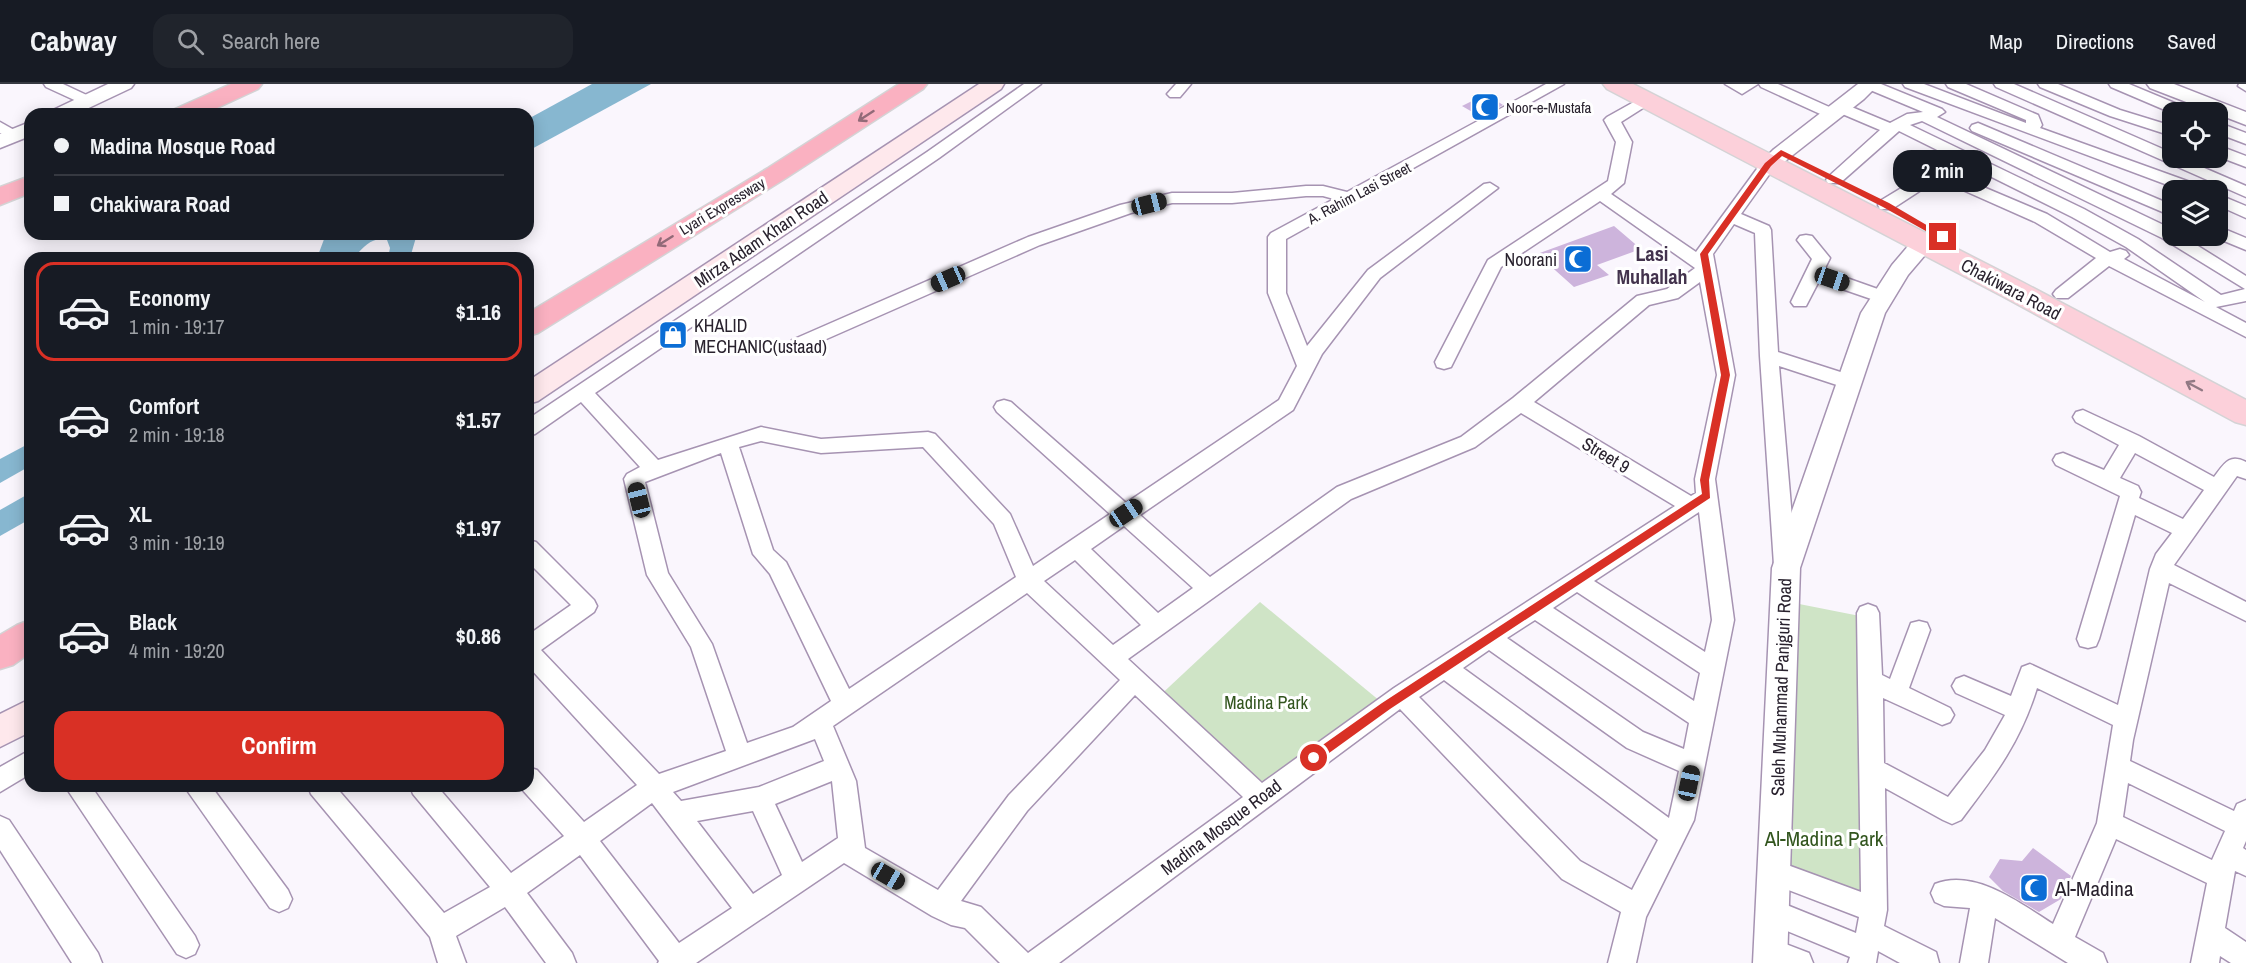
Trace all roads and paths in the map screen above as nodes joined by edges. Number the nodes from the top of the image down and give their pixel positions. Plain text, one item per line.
1 (51, 84) edge
2 (124, 84) edge
3 (249, 84) edge
4 (915, 84) edge
5 (993, 84) edge
6 (1034, 84) edge
7 (1557, 84) edge
8 (1615, 84) edge
9 (1732, 84) edge
10 (1751, 84) edge
11 (1766, 84) edge
12 (1869, 84) edge
13 (1910, 84) edge
14 (1953, 84) edge
15 (2001, 84) edge
16 (2045, 84) edge
17 (2116, 84) edge
18 (2161, 85) edge
19 (1647, 92) edge
20 (88, 101) junction
21 (2162, 103) edge
22 (73, 108) edge
23 (197, 108) edge
24 (1838, 111) junction
25 (2246, 119) edge
26 (1894, 127) junction
27 (2162, 128) edge
28 (2030, 130) junction
29 (2228, 132) edge
30 (2246, 139) edge
31 (2228, 155) edge
32 (1774, 158) junction
33 (2246, 162) edge
34 (2048, 176) junction
35 (1834, 180) junction
36 (2168, 180) edge
37 (24, 187) edge
38 (1490, 189) dead end
39 (2030, 190) junction
40 (2246, 192) edge
41 (1600, 194) junction
42 (0, 197) edge
43 (1349, 198) junction
44 (2010, 204) junction
45 (2228, 204) edge
46 (1886, 205) junction
47 (2162, 207) edge
48 (2246, 213) edge
49 (1733, 217) junction
50 (2162, 231) edge
51 (2228, 236) edge
52 (1930, 238) junction
53 (1806, 240) dead end
54 (2246, 245) edge
55 (2177, 246) edge
56 (2188, 246) edge
57 (2142, 250) junction
58 (2108, 258) junction
59 (1707, 268) junction
60 (1814, 273) junction
61 (2246, 284) edge
62 (2061, 294) junction
63 (2246, 295) edge
64 (1883, 297) junction
65 (1800, 302) dead end
66 (534, 322) edge
67 (2246, 331) edge
68 (799, 345) dead end
69 (1769, 356) junction
70 (1444, 362) dead end
71 (1306, 366) junction
72 (1849, 382) junction
73 (534, 390) edge
74 (583, 392) junction
75 (2246, 392) edge
76 (1520, 403) junction
77 (1004, 407) dead end
78 (2246, 414) edge
79 (2083, 417) dead end
80 (534, 425) edge
81 (2132, 441) junction
82 (728, 443) junction
83 (2063, 460) dead end
84 (654, 469) junction
85 (2246, 471) edge
86 (2108, 481) junction
87 (2217, 488) junction
88 (1699, 501) junction
89 (2128, 502) junction
90 (1126, 513) junction
91 (2186, 530) junction
92 (1075, 547) junction
93 (534, 554) edge
94 (1786, 568) junction
95 (2161, 569) junction
96 (1027, 579) junction
97 (1577, 581) junction
98 (1209, 589) junction
99 (1535, 608) junction
100 (2246, 612) edge
101 (1868, 613) dead end
102 (1156, 626) junction
103 (1919, 630) dead end
104 (1489, 638) junction
105 (24, 639) edge
106 (2088, 639) dead end
107 (534, 645) edge
108 (0, 654) edge
109 (534, 656) edge
110 (1112, 658) junction
111 (1445, 668) junction
112 (1713, 669) junction
113 (1135, 680) junction
114 (1871, 681) junction
115 (1964, 686) dead end
116 (1896, 693) junction
117 (1402, 695) junction
118 (845, 705) junction
119 (2018, 710) junction
120 (1942, 715) dead end
121 (24, 718) edge
122 (1702, 719) junction
123 (2126, 720) junction
124 (820, 723) junction
125 (0, 732) edge
126 (740, 757) junction
127 (24, 765) edge
128 (1692, 765) junction
129 (2117, 766) junction
130 (838, 767) junction
131 (1872, 770) junction
132 (0, 781) edge
133 (534, 785) edge
134 (655, 787) junction
135 (81, 792) edge
136 (200, 792) edge
137 (325, 792) edge
138 (427, 792) edge
139 (1260, 797) junction
140 (760, 798) junction
141 (675, 813) junction
142 (2243, 819) edge
143 (2110, 823) junction
144 (0, 828) edge
145 (1673, 836) junction
146 (582, 838) junction
147 (851, 844) junction
148 (2232, 865) edge
149 (1774, 872) junction
150 (797, 880) junction
151 (509, 890) junction
152 (1944, 893) dead end
153 (1985, 897) junction
154 (279, 899) dead end
155 (941, 907) junction
156 (1637, 907) junction
157 (750, 911) junction
158 (1772, 912) junction
159 (441, 930) junction
160 (2210, 934) junction
161 (1867, 939) edge
162 (2059, 942) junction
163 (186, 945) dead end
164 (1770, 957) edge
165 (2246, 957) edge
166 (674, 962) edge
167 (1926, 962) edge
168 (88, 963) edge
169 (452, 963) edge
170 (562, 963) edge
171 (1019, 963) edge
172 (1037, 963) edge
173 (1622, 963) edge
174 (1799, 963) edge
175 (1974, 963) edge
176 (2093, 963) edge
177 (2205, 963) edge

1 - 20 street
2 - 20 street
3 - 23 highway
4 -> 66 highway, Lyari Expressway
5 - 73 main road, Mirza Adam Khan Road
6 - 74 street
7 - 43 street, A. Rahim Lasi Street
8 - 19 main road, Chakiwara Road
9 - 10 street
11 - 24 street
12 - 24 street
12 - 47 street
13 - 28 street
14 - 28 street
15 - 40 street
16 - 27 street
17 - 21 street
18 - 25 street
19 - 32 main road, Chakiwara Road
19 - 41 street
20 - 22 street
24 - 26 street
24 - 32 street
26 - 34 street
26 - 35 street
26 - 39 street
28 - 36 street
29 - 30 street
31 - 33 street
32 - 35 main road, Chakiwara Road
32 - 49 street
32 - 52 main road, Chakiwara Road
34 - 39 street
34 - 50 street
35 - 46 main road, Chakiwara Road
37 - 42 highway
38 - 71 street
39 - 44 street
39 - 57 street
41 - 59 street
41 - 70 street
43 - 68 street
43 - 71 street, A. Rahim Lasi Street
44 - 46 street
44 - 58 street
45 - 48 street
46 - 52 main road, Chakiwara Road
49 - 59 street
49 - 69 street
51 - 54 street
52 - 62 main road, Chakiwara Road
52 - 64 street, Saleh Muhammad Panjguri Road
78 -> 52 main road, Chakiwara Road
53 - 60 street
55 - 57 street
56 - 61 street
57 - 58 street
57 - 63 street
58 - 62 street
58 - 67 street
59 - 76 street
59 - 88 street
60 - 64 street
60 - 65 street
62 - 75 main road, Chakiwara Road
64 - 72 street, Saleh Muhammad Panjguri Road
69 - 72 street
69 - 94 street
71 - 90 street
72 - 94 street, Saleh Muhammad Panjguri Road
74 - 80 street
74 - 84 street
76 - 88 street, Street 9
76 - 98 street
77 - 90 street
79 - 81 street
81 - 86 street
81 - 87 street
82 - 84 street
82 - 96 street
82 - 118 street
83 - 86 street
84 - 126 street
85 - 87 street
86 - 89 street
87 - 91 street
88 - 97 street, Madina Mosque Road
88 - 112 street
89 - 91 street
89 - 106 street
90 - 92 street
90 - 98 street
91 - 95 street
92 - 96 street
92 - 102 street
93 - 107 street
94 - 149 street, Saleh Muhammad Panjguri Road
95 - 100 street
95 - 123 street
96 - 110 street
96 - 118 street
97 - 99 street, Madina Mosque Road
97 - 112 street
98 - 102 street
99 - 104 street, Madina Mosque Road
99 - 122 street
101 - 114 street
102 - 110 street
103 - 116 street
104 - 111 street, Madina Mosque Road
104 - 128 street
105 - 108 highway
109 - 134 street
110 - 113 street
111 - 117 street, Madina Mosque Road
111 - 145 street
112 - 122 street
113 - 139 street
113 - 155 street
114 - 116 street
114 - 131 street
115 - 119 street
116 - 120 street
117 - 139 street, Madina Mosque Road
117 - 156 street
118 - 124 street
119 - 123 street
119 - 131 street
121 - 125 main road
122 - 128 street
123 - 129 street
124 - 126 street
124 - 130 street
126 - 134 street
127 - 132 street
128 - 145 street
129 - 142 street
129 - 143 street
130 - 140 street
130 - 147 street
131 - 161 street
133 - 146 street
134 - 141 street
134 - 146 street
135 - 163 street
136 - 154 street
137 - 159 street
138 - 151 street
139 - 172 street, Madina Mosque Road
140 - 141 street
140 - 150 street
141 - 157 street
142 - 148 street
143 - 148 street
143 - 162 street
144 - 168 street
145 - 156 street
146 - 151 street
146 - 166 street
147 - 150 street
147 - 155 street
148 - 160 street
149 - 158 street, Saleh Muhammad Panjguri Road
149 - 161 street
150 - 157 street
151 - 159 street
151 - 170 street
152 - 153 street
153 - 162 street
153 - 175 street
155 - 171 street
156 - 173 street
157 - 166 street
158 - 161 street
158 - 164 street, Saleh Muhammad Panjguri Road
159 - 169 street
160 - 165 street
160 - 177 street
161 - 167 street
162 - 176 street
164 - 174 street

